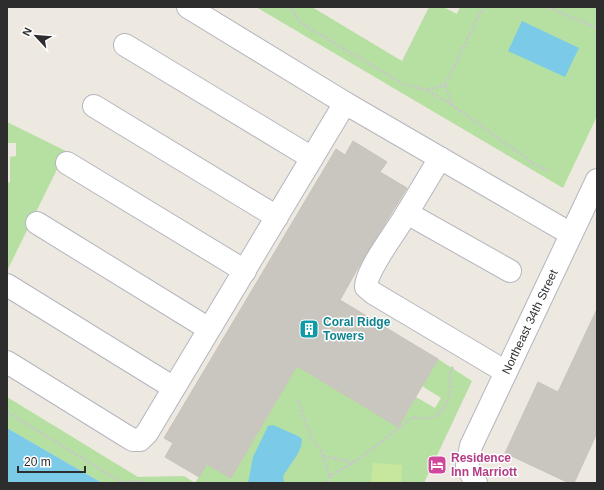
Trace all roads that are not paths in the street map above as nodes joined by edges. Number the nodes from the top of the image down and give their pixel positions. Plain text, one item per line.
1 (188, 7) edge
2 (125, 45) dead end
3 (345, 103) junction
4 (94, 106) dead end
5 (312, 158) junction
6 (440, 158) junction
7 (67, 163) dead end
8 (597, 180) edge
9 (407, 213) junction
10 (277, 217) junction
11 (37, 223) dead end
12 (571, 234) junction
13 (245, 271) junction
14 (510, 271) dead end
15 (7, 285) edge
16 (209, 330) junction
17 (7, 362) edge
18 (506, 372) junction
19 (174, 388) junction
20 (471, 474) edge

1 - 3 street
2 - 5 street
3 - 5 street
3 - 6 street
4 - 10 street
5 - 10 street
6 - 9 street
6 - 12 street
7 - 13 street
8 - 12 street, Northeast 34th Street
9 - 14 street
9 - 18 street
10 - 13 street
11 - 16 street
12 - 18 street, Northeast 34th Street
13 - 16 street
15 - 19 street
16 - 19 street
17 - 19 street
18 - 20 street, Northeast 34th Street

